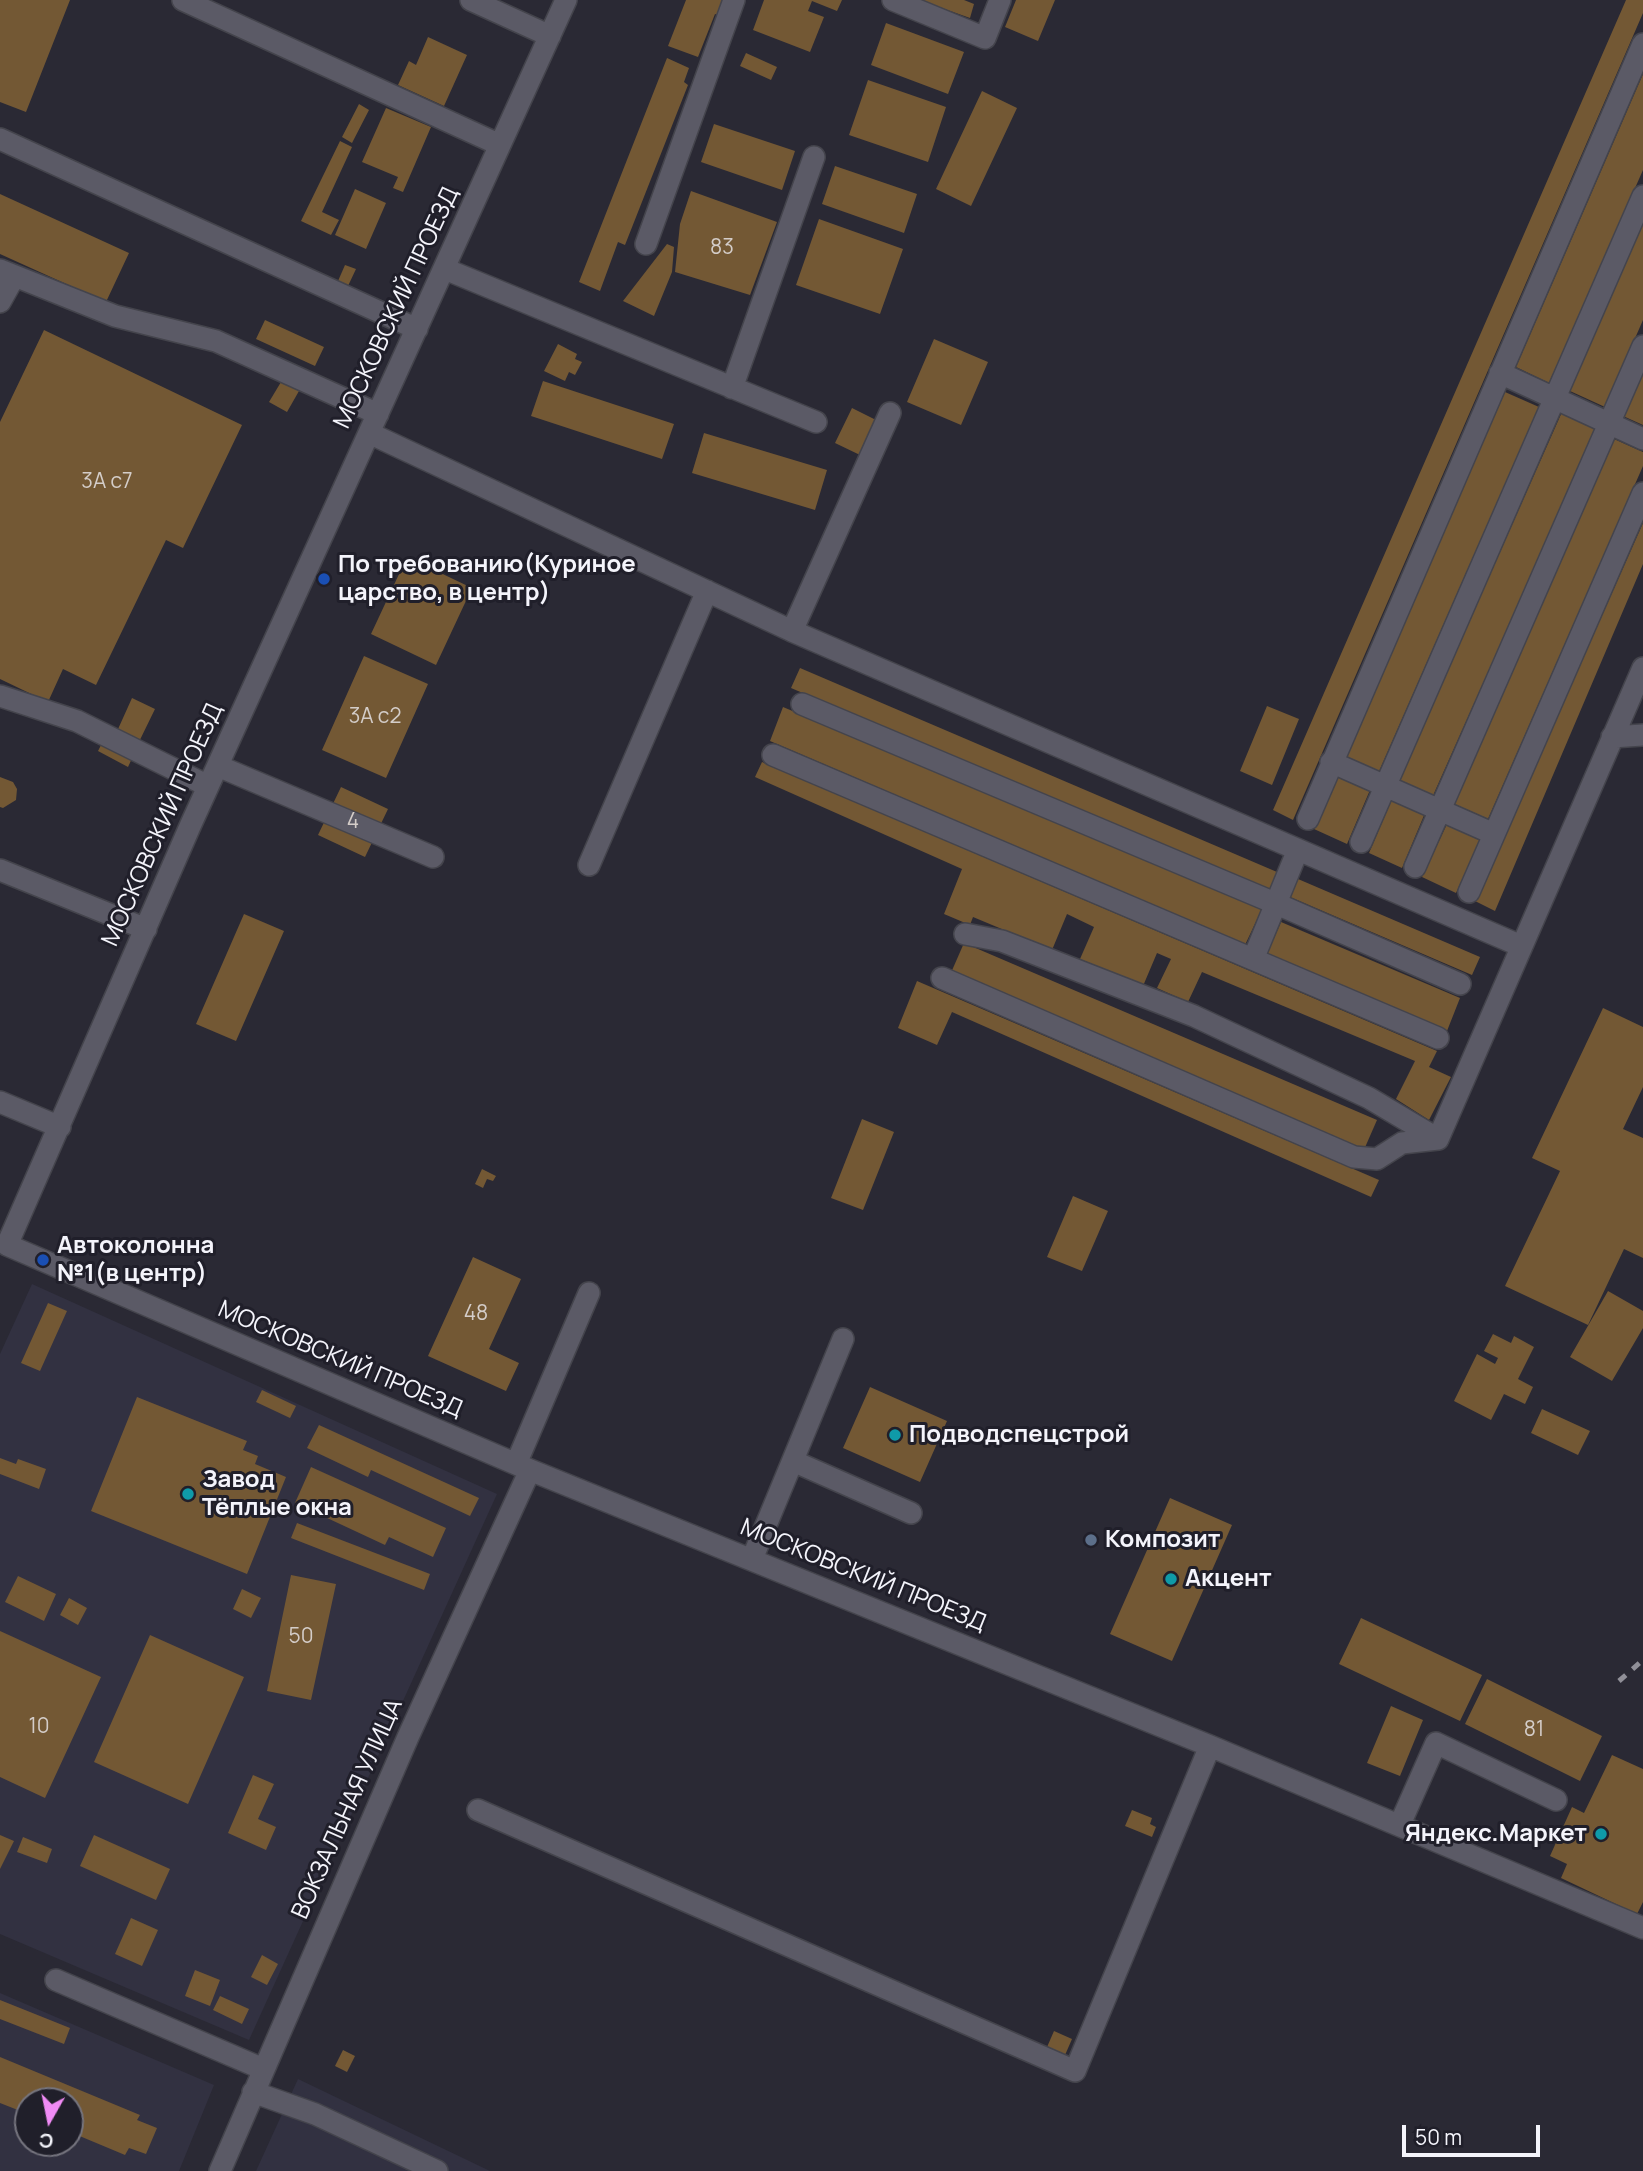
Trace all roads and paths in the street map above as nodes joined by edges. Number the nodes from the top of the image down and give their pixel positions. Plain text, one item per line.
1 (183, 0) edge
2 (471, 0) edge
3 (566, 0) edge
4 (734, 0) edge
5 (893, 0) edge
6 (1000, 0) edge
7 (550, 36) junction
8 (1643, 44) edge
9 (0, 139) edge
10 (500, 145) junction
11 (814, 157) dead end
12 (1643, 196) edge
13 (646, 244) dead end
14 (445, 269) junction
15 (7, 274) edge
16 (0, 302) edge
17 (417, 330) junction
18 (1643, 346) edge
19 (1500, 373) junction
20 (732, 388) junction
21 (1556, 398) junction
22 (890, 412) dead end
23 (816, 422) dead end
24 (1609, 423) junction
25 (373, 424) junction
26 (1643, 439) edge
27 (1643, 493) edge
28 (707, 591) junction
29 (792, 631) junction
30 (1643, 668) edge
31 (0, 696) edge
32 (802, 704) dead end
33 (1643, 735) edge
34 (1612, 737) junction
35 (773, 755) dead end
36 (1331, 762) junction
37 (218, 766) junction
38 (208, 786) junction
39 (1384, 788) junction
40 (1439, 812) junction
41 (1308, 819) dead end
42 (1494, 834) junction
43 (1361, 842) dead end
44 (1297, 852) junction
45 (433, 857) dead end
46 (589, 865) dead end
47 (1415, 867) dead end
48 (0, 870) edge
49 (1469, 892) dead end
50 (1277, 904) junction
51 (146, 929) junction
52 (965, 934) dead end
53 (1521, 946) junction
54 (1254, 957) junction
55 (942, 978) dead end
56 (1460, 984) dead end
57 (1438, 1038) dead end
58 (0, 1102) edge
59 (60, 1127) junction
60 (1438, 1139) junction
61 (9, 1219) edge
62 (4, 1254) edge
63 (589, 1293) dead end
64 (843, 1339) dead end
65 (793, 1461) junction
66 (523, 1467) junction
67 (911, 1513) dead end
68 (752, 1559) junction
69 (1210, 1746) junction
70 (1556, 1800) dead end
71 (478, 1810) dead end
72 (1400, 1824) junction
73 (1643, 1928) edge
74 (55, 1980) dead end
75 (263, 2069) junction
76 (253, 2092) junction
77 (220, 2171) edge
78 (437, 2171) edge

1 - 10 street
2 - 7 street
3 - 7 street, МОСКОВСКИЙ ПРОЕЗД
4 - 13 street
5 - 6 street
7 - 10 street, МОСКОВСКИЙ ПРОЕЗД
8 - 19 street
9 - 17 street
10 - 14 street, МОСКОВСКИЙ ПРОЕЗД
11 - 20 street
12 - 21 street
14 - 17 street, МОСКОВСКИЙ ПРОЕЗД
14 - 20 street
15 - 16 street
15 - 25 street
17 - 25 street, МОСКОВСКИЙ ПРОЕЗД
18 - 24 street
19 - 21 street
19 - 36 street
20 - 23 street
21 - 24 street
21 - 39 street
22 - 29 street
24 - 26 street
24 - 40 street
25 - 28 street
25 - 37 street, МОСКОВСКИЙ ПРОЕЗД
27 - 42 street
28 - 29 street
28 - 46 street
29 - 44 street
30 - 34 street
31 - 38 street
32 - 50 street
33 - 34 street
34 - 53 street
35 - 54 street
36 - 39 street
36 - 41 street
37 - 38 street, МОСКОВСКИЙ ПРОЕЗД
37 - 45 street
38 - 51 street, МОСКОВСКИЙ ПРОЕЗД
39 - 40 street
39 - 43 street
40 - 42 street
40 - 47 street
42 - 49 street
44 - 50 street
44 - 53 street
48 - 51 street
50 - 54 street
50 - 56 street
51 - 59 street, МОСКОВСКИЙ ПРОЕЗД
52 - 60 street
53 - 60 street
54 - 57 street
55 - 60 street
58 - 59 street
59 - 61 street, МОСКОВСКИЙ ПРОЕЗД
61 - 62 street, МОСКОВСКИЙ ПРОЕЗД
62 - 66 street, МОСКОВСКИЙ ПРОЕЗД
63 - 66 street, ВОКЗАЛЬНАЯ УЛИЦА
64 - 65 street
65 - 67 street
65 - 68 street
66 - 68 street, МОСКОВСКИЙ ПРОЕЗД
66 - 75 street, ВОКЗАЛЬНАЯ УЛИЦА
68 - 69 street, МОСКОВСКИЙ ПРОЕЗД
69 - 71 street
69 - 72 street, МОСКОВСКИЙ ПРОЕЗД
70 - 72 street
72 - 73 street, МОСКОВСКИЙ ПРОЕЗД
74 - 75 street
75 - 76 street, ВОКЗАЛЬНАЯ УЛИЦА
76 - 77 street, ВОКЗАЛЬНАЯ УЛИЦА
76 - 78 street

